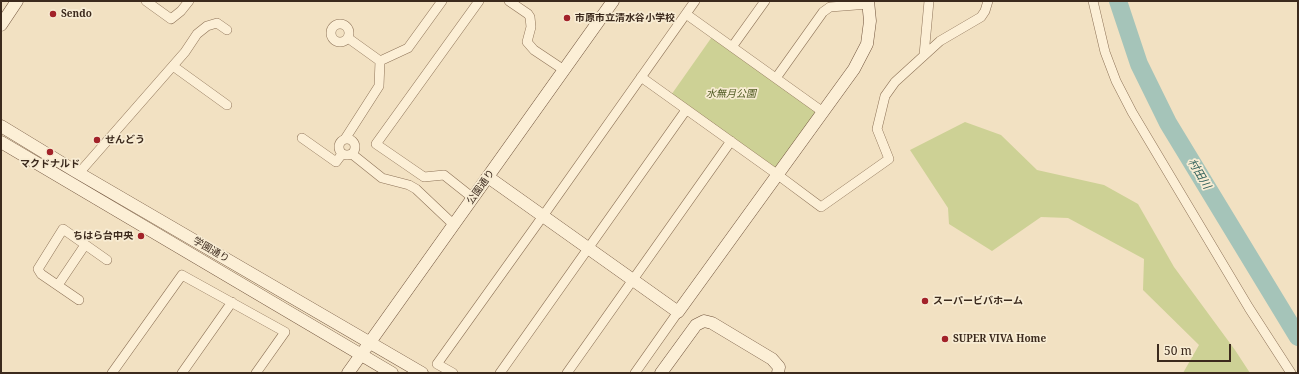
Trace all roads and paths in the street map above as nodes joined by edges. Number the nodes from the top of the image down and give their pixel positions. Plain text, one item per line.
1 (17, 1) edge
2 (146, 1) edge
3 (189, 1) edge
4 (442, 1) edge
5 (479, 1) edge
6 (509, 1) edge
7 (613, 1) edge
8 (695, 1) edge
9 (764, 1) edge
10 (929, 1) edge
11 (988, 1) edge
12 (1093, 1) edge
13 (869, 2) edge
14 (686, 14) junction
15 (1, 25) edge
16 (227, 30) dead end
17 (348, 38) dead end
18 (732, 47) junction
19 (924, 55) junction
20 (380, 61) junction
21 (173, 66) junction
22 (564, 70) junction
23 (641, 77) junction
24 (776, 78) junction
25 (227, 105) dead end
26 (686, 110) junction
27 (824, 112) junction
28 (1, 126) edge
29 (302, 138) dead end
30 (345, 139) junction
31 (731, 141) junction
32 (1, 142) edge
33 (347, 154) junction
34 (79, 174) junction
35 (778, 175) junction
36 (488, 177) junction
37 (473, 198) junction
38 (543, 216) junction
39 (454, 225) junction
40 (85, 245) junction
41 (588, 248) junction
42 (107, 260) dead end
43 (632, 280) junction
44 (58, 285) junction
45 (79, 300) dead end
46 (232, 302) junction
47 (678, 312) junction
48 (370, 343) junction
49 (360, 354) junction
50 (112, 373) edge
51 (182, 373) edge
52 (256, 373) edge
53 (348, 373) edge
54 (392, 373) edge
55 (422, 373) edge
56 (453, 373) edge
57 (500, 373) edge
58 (567, 373) edge
59 (635, 373) edge
60 (661, 373) edge
61 (778, 373) edge
62 (1291, 373) edge

1 - 15 street
2 - 3 street
4 - 20 street
5 - 37 street
6 - 22 street
7 - 22 street, 公園通り
8 - 14 street
9 - 18 street
10 - 19 street
11 - 19 street
12 - 62 street
13 - 24 street
13 - 27 street
14 - 18 street
14 - 23 street
16 - 21 street
17 - 20 street
18 - 24 street
19 - 35 street
20 - 30 street
21 - 25 street
21 - 34 street
22 - 36 street, 公園通り
23 - 26 street
23 - 38 street
24 - 27 street
26 - 31 street
26 - 41 street
27 - 35 street
28 - 34 street, 学園通り
29 - 33 street
30 - 33 street
30 - 33 street
31 - 35 street
31 - 43 street
32 - 49 street, 学園通り
33 - 39 street
34 - 48 street, 学園通り
35 - 47 street
36 - 37 street, 公園通り
36 - 38 street
37 - 39 street, 公園通り
38 - 41 street
38 - 56 street
39 - 48 street, 公園通り
40 - 42 street
40 - 44 street
40 - 44 street
41 - 43 street
41 - 57 street
43 - 47 street
43 - 58 street
44 - 45 street
46 - 50 street
46 - 51 street
46 - 52 street
47 - 59 street
48 - 49 street, 公園通り
48 - 55 street, 学園通り
49 - 53 street, 公園通り
49 - 54 street, 学園通り
60 - 61 street

